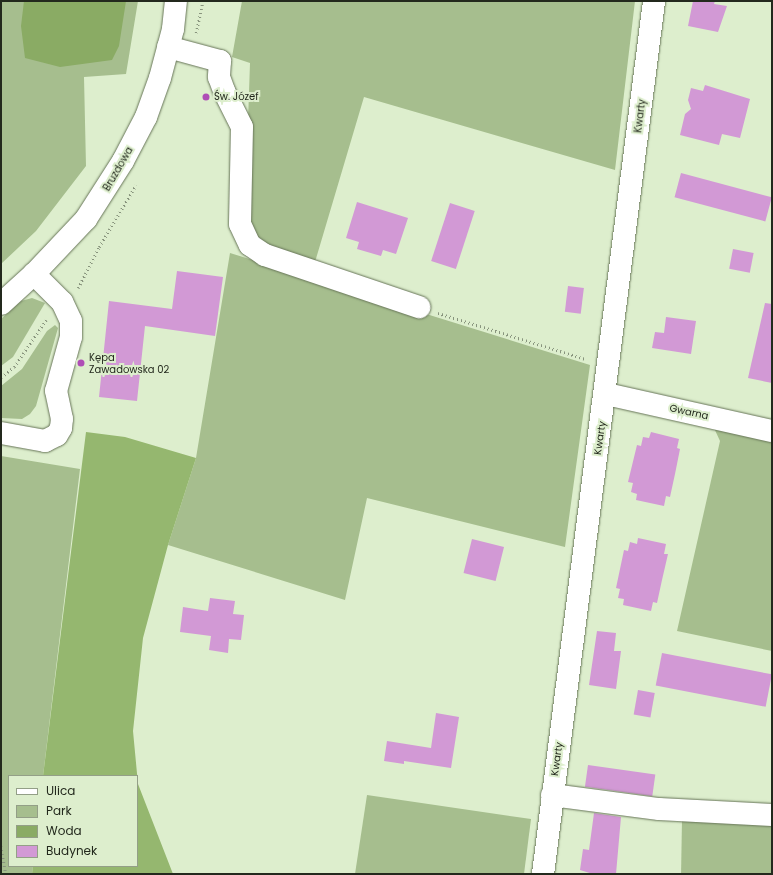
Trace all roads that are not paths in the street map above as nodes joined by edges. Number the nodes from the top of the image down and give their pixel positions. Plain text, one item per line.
1 (176, 1) edge
2 (654, 1) edge
3 (168, 47) junction
4 (34, 274) junction
5 (1, 304) edge
6 (419, 307) road end
7 (606, 394) junction
8 (772, 430) edge
9 (1, 433) edge
10 (552, 795) junction
11 (772, 815) edge
12 (543, 874) edge

1 - 3 street, Bruzdowa
2 - 7 street, Kwarty
3 - 4 street, Bruzdowa
3 - 6 street
4 - 5 street, Bruzdowa
4 - 9 street
7 - 8 street, Gwarna
7 - 10 street, Kwarty
10 - 11 street
10 - 12 street, Kwarty

